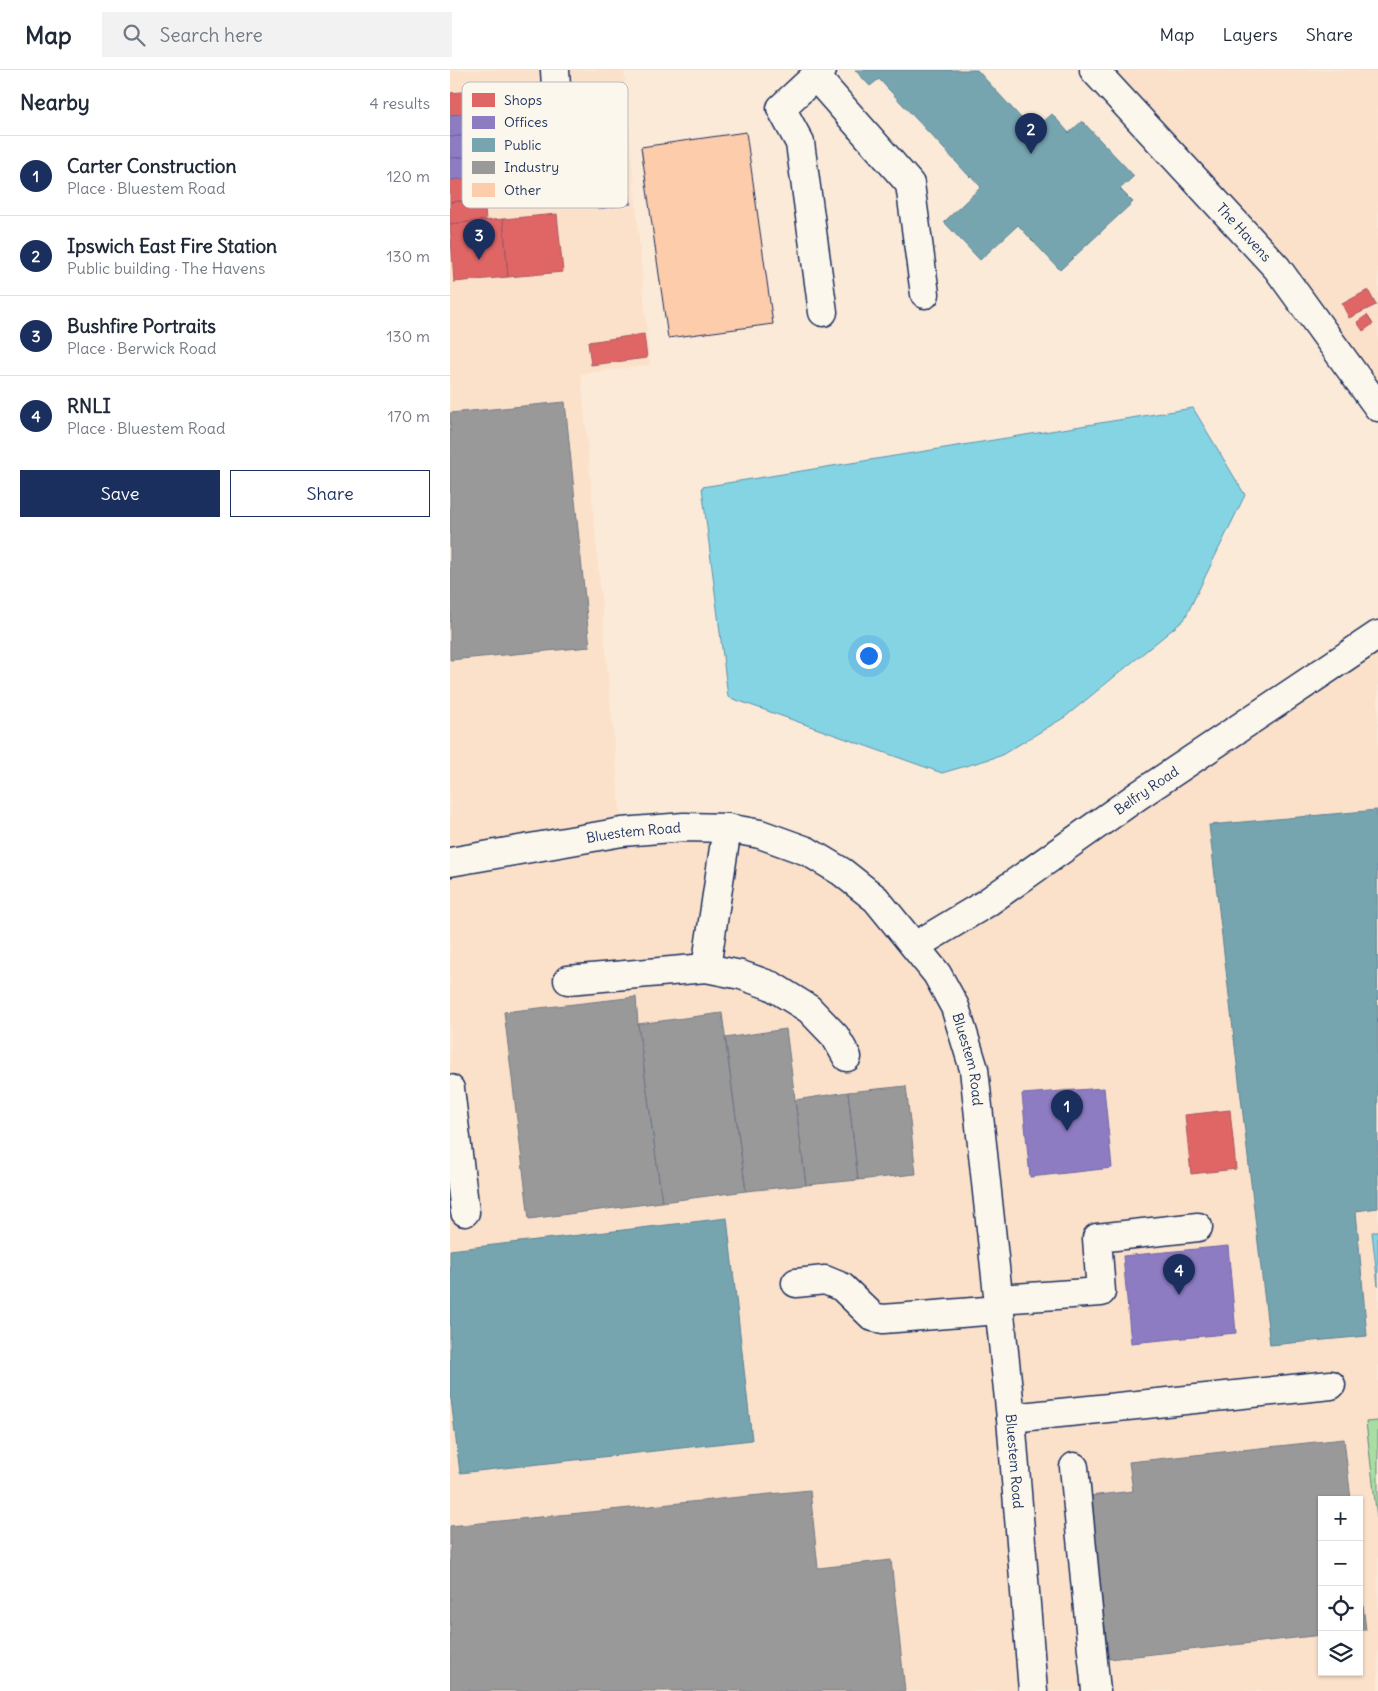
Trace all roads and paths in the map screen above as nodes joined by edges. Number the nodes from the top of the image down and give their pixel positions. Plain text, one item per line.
1 (1094, 70) edge
2 (818, 73) edge
3 (925, 294) dead end
4 (823, 312) dead end
5 (1378, 407) edge
6 (1378, 635) edge
7 (727, 828) junction
8 (450, 862) edge
9 (915, 946) junction
10 (706, 968) junction
11 (568, 980) dead end
12 (847, 1057) dead end
13 (450, 1088) edge
14 (465, 1212) dead end
15 (1198, 1227) dead end
16 (796, 1283) dead end
17 (998, 1305) junction
18 (1330, 1385) dead end
19 (1011, 1418) junction
20 (1074, 1468) dead end
21 (1033, 1691) edge
22 (1096, 1691) edge

1 - 5 street, The Havens
2 - 3 street
2 - 4 street
6 - 9 street, Belfry Road
7 - 8 street, Bluestem Road
7 - 9 street, Bluestem Road
7 - 10 street
9 - 17 street, Bluestem Road
10 - 11 street
10 - 12 street
13 - 14 street
15 - 17 street
16 - 17 street
17 - 19 street, Bluestem Road
18 - 19 street
19 - 21 street, Bluestem Road
20 - 22 street

